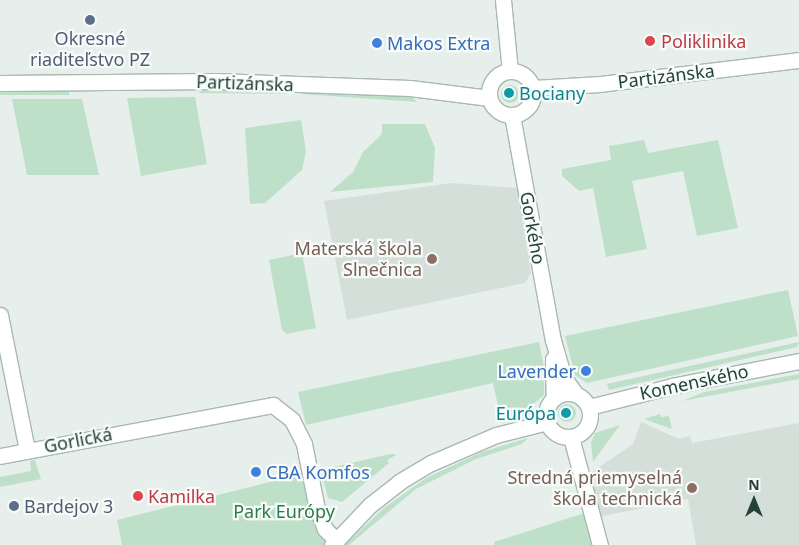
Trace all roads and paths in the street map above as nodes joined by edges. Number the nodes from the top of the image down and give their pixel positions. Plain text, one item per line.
1 (503, 0) edge
2 (799, 60) edge
3 (510, 71) junction
4 (0, 83) edge
5 (533, 88) junction
6 (490, 98) junction
7 (512, 115) junction
8 (0, 315) edge
9 (553, 340) junction
10 (799, 360) edge
11 (575, 394) junction
12 (554, 398) junction
13 (589, 407) junction
14 (547, 422) junction
15 (571, 437) junction
16 (27, 450) junction
17 (0, 456) edge
18 (334, 542) edge
19 (600, 545) edge

1 - 3 street
2 - 5 street, Partizánska
3 - 5 street
3 - 6 street
4 - 6 street, Partizánska
5 - 7 street
6 - 7 street
7 - 9 street, Gorkého
8 - 16 street, Gorlická
9 - 11 street, Gorkého
9 - 12 street, Gorkého
10 - 13 street, Komenského
11 - 12 street
11 - 13 street
12 - 14 street
13 - 15 street
14 - 15 street
14 - 18 street
15 - 19 street
16 - 17 street
16 - 18 street, Gorlická

